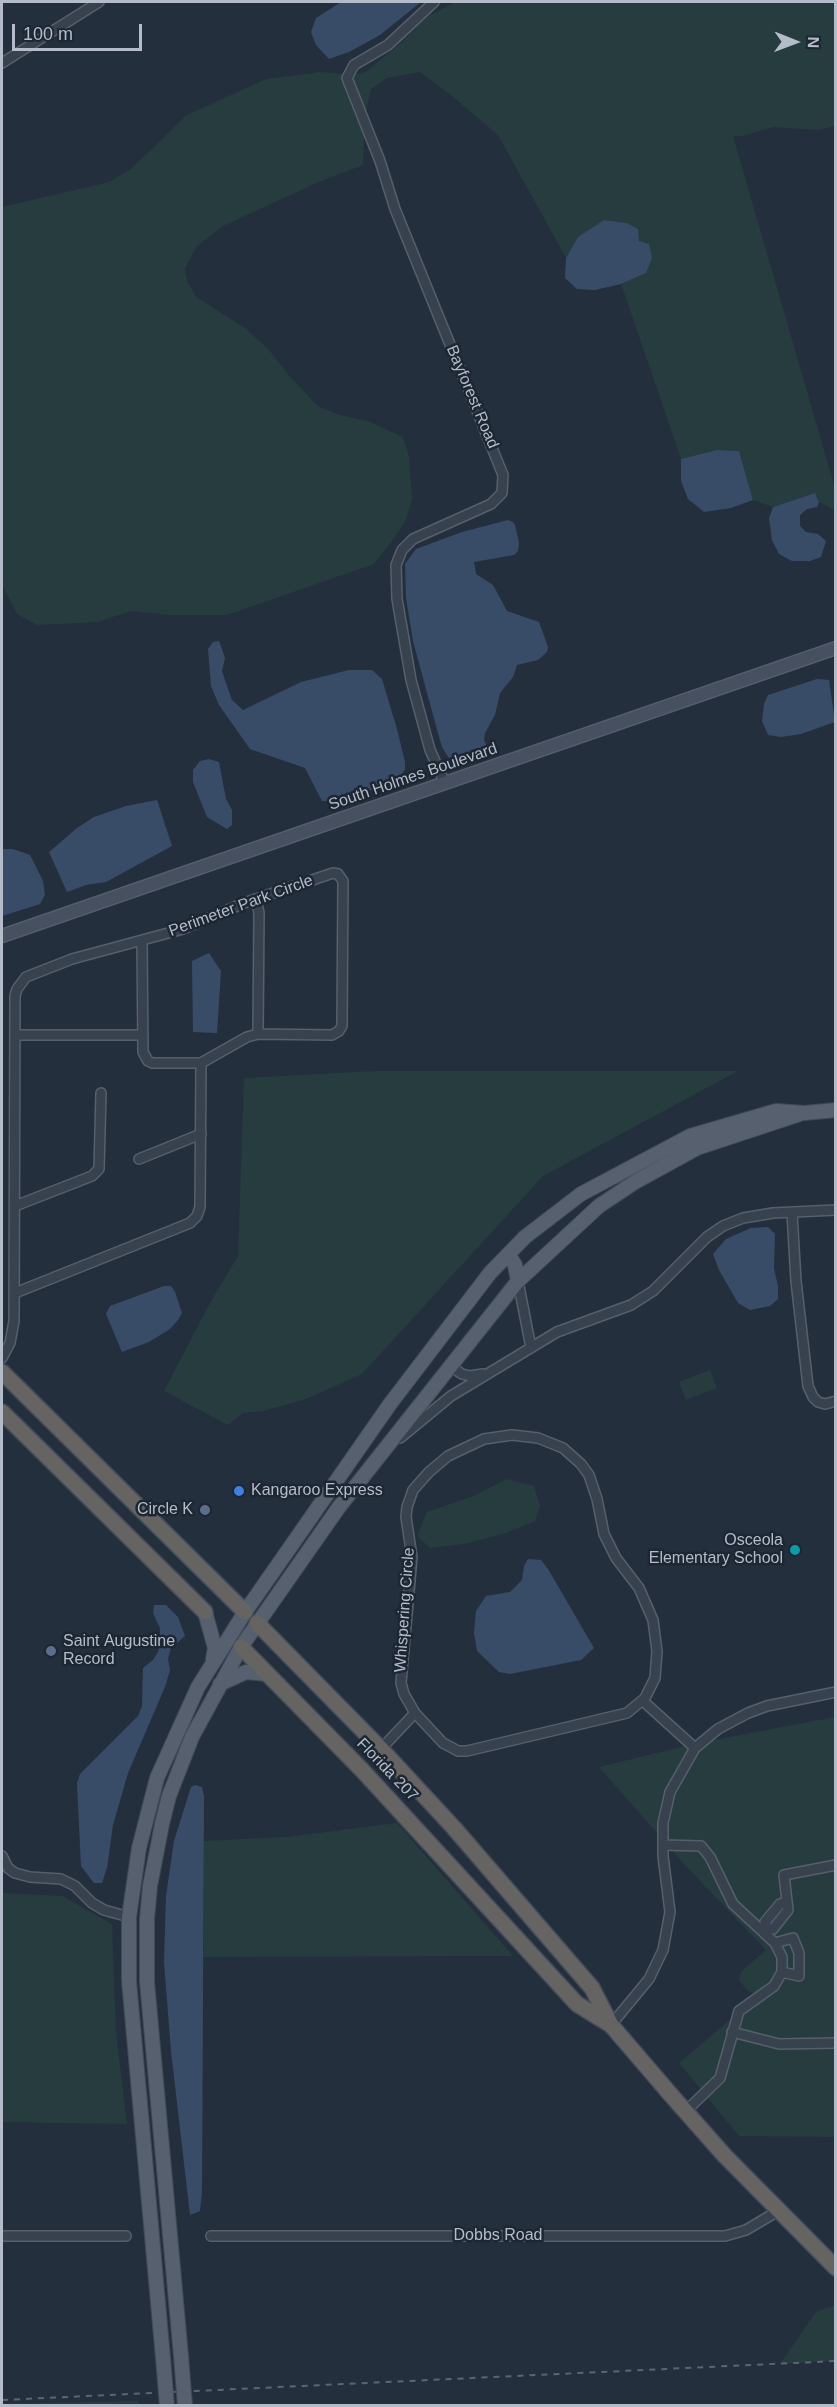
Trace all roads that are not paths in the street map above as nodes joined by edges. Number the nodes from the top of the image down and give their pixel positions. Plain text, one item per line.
1 (99, 2) edge
2 (434, 2) edge
3 (2, 63) edge
4 (836, 648) edge
5 (445, 783) junction
6 (256, 899) junction
7 (2, 936) edge
8 (142, 941) junction
9 (258, 1034) junction
10 (15, 1035) junction
11 (143, 1035) junction
12 (201, 1063) junction
13 (100, 1093) dead end
14 (836, 1110) edge
15 (805, 1113) junction
16 (201, 1134) junction
17 (140, 1159) dead end
18 (15, 1206) junction
19 (836, 1210) edge
20 (792, 1213) junction
21 (505, 1258) junction
22 (518, 1281) junction
23 (15, 1293) junction
24 (531, 1348) junction
25 (2, 1358) edge
26 (451, 1363) junction
27 (2, 1372) edge
28 (491, 1372) junction
29 (836, 1401) edge
30 (2, 1412) edge
31 (375, 1460) junction
32 (205, 1612) junction
33 (245, 1612) junction
34 (257, 1623) junction
35 (229, 1636) junction
36 (241, 1647) junction
37 (212, 1662) junction
38 (267, 1674) junction
39 (220, 1684) junction
40 (836, 1692) edge
41 (643, 1701) junction
42 (415, 1713) junction
43 (695, 1748) junction
44 (381, 1749) junction
45 (663, 1845) junction
46 (2, 1856) edge
47 (836, 1865) edge
48 (129, 1917) junction
49 (765, 1930) junction
50 (775, 1943) junction
51 (782, 1972) junction
52 (148, 1993) junction
53 (611, 2025) junction
54 (732, 2032) junction
55 (836, 2043) edge
56 (686, 2111) junction
57 (778, 2211) junction
58 (2, 2236) edge
59 (126, 2236) dead end
60 (211, 2236) dead end
61 (836, 2268) edge
62 (167, 2406) edge
63 (185, 2406) edge

1 - 3 street
2 - 5 street, Bayforest Road
4 - 5 main road, South Holmes Boulevard
5 - 7 main road, South Holmes Boulevard
6 - 8 street, Perimeter Park Circle
6 - 9 street
6 - 9 street, Perimeter Park Circle
8 - 10 street, Perimeter Park Circle
8 - 11 street
9 - 12 street, Perimeter Park Circle
10 - 11 street
10 - 18 street, Perimeter Park Circle
11 - 12 street
12 - 16 street
13 - 18 street
14 - 15 main road
15 - 21 main road
15 - 22 main road
16 - 17 street
16 - 23 street
18 - 23 street, Perimeter Park Circle
19 - 20 street
20 - 24 street
20 - 29 street
21 - 22 main road
21 - 33 main road
22 - 24 street
22 - 26 main road
23 - 25 street, Perimeter Park Circle
24 - 28 street
26 - 28 street
26 - 31 main road
27 - 33 highway
28 - 31 street
30 - 32 highway
31 - 34 main road
32 - 35 main road
32 - 37 main road
33 - 34 main road
33 - 35 main road
34 - 36 main road
34 - 44 highway
35 - 36 main road
35 - 37 main road
36 - 38 highway, Florida 207
36 - 39 main road
37 - 48 main road
38 - 39 main road
38 - 53 highway, Florida 207
39 - 52 main road
40 - 43 street
41 - 42 street, Whispering Circle
41 - 42 street, Whispering Circle
41 - 43 street
42 - 44 street
43 - 45 street
44 - 53 highway
45 - 49 street
45 - 53 street
46 - 48 street
47 - 49 street
48 - 52 main road
48 - 62 main road, bridge
49 - 50 street
50 - 51 street
50 - 51 street
51 - 54 street
52 - 63 main road, bridge
53 - 56 highway
54 - 55 street
54 - 56 street
56 - 57 highway
57 - 60 street, Dobbs Road
57 - 61 highway
58 - 59 street

